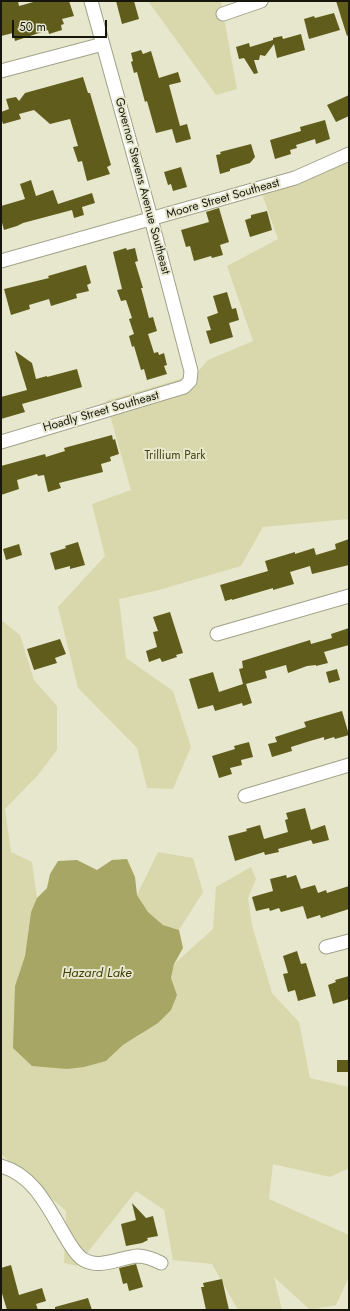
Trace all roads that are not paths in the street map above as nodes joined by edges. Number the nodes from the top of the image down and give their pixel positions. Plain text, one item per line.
1 (91, 1) edge
2 (261, 1) edge
3 (223, 14) dead end
4 (103, 44) junction
5 (1, 71) edge
6 (349, 154) edge
7 (151, 219) junction
8 (1, 261) edge
9 (190, 371) joint
10 (1, 442) edge
11 (349, 596) edge
12 (217, 634) dead end
13 (349, 765) edge
14 (245, 796) dead end
15 (349, 941) edge
16 (326, 947) dead end
17 (1, 1166) edge
18 (161, 1263) dead end

1 - 4 street, Governor Stevens Avenue Southeast
2 - 3 street
4 - 5 street
4 - 7 street, Governor Stevens Avenue Southeast
6 - 7 street, Moore Street Southeast
7 - 8 street, Moore Street Southeast
7 - 9 street, Governor Stevens Avenue Southeast
9 - 10 street, Hoadly Street Southeast
11 - 12 street
13 - 14 street
15 - 16 street
17 - 18 street

